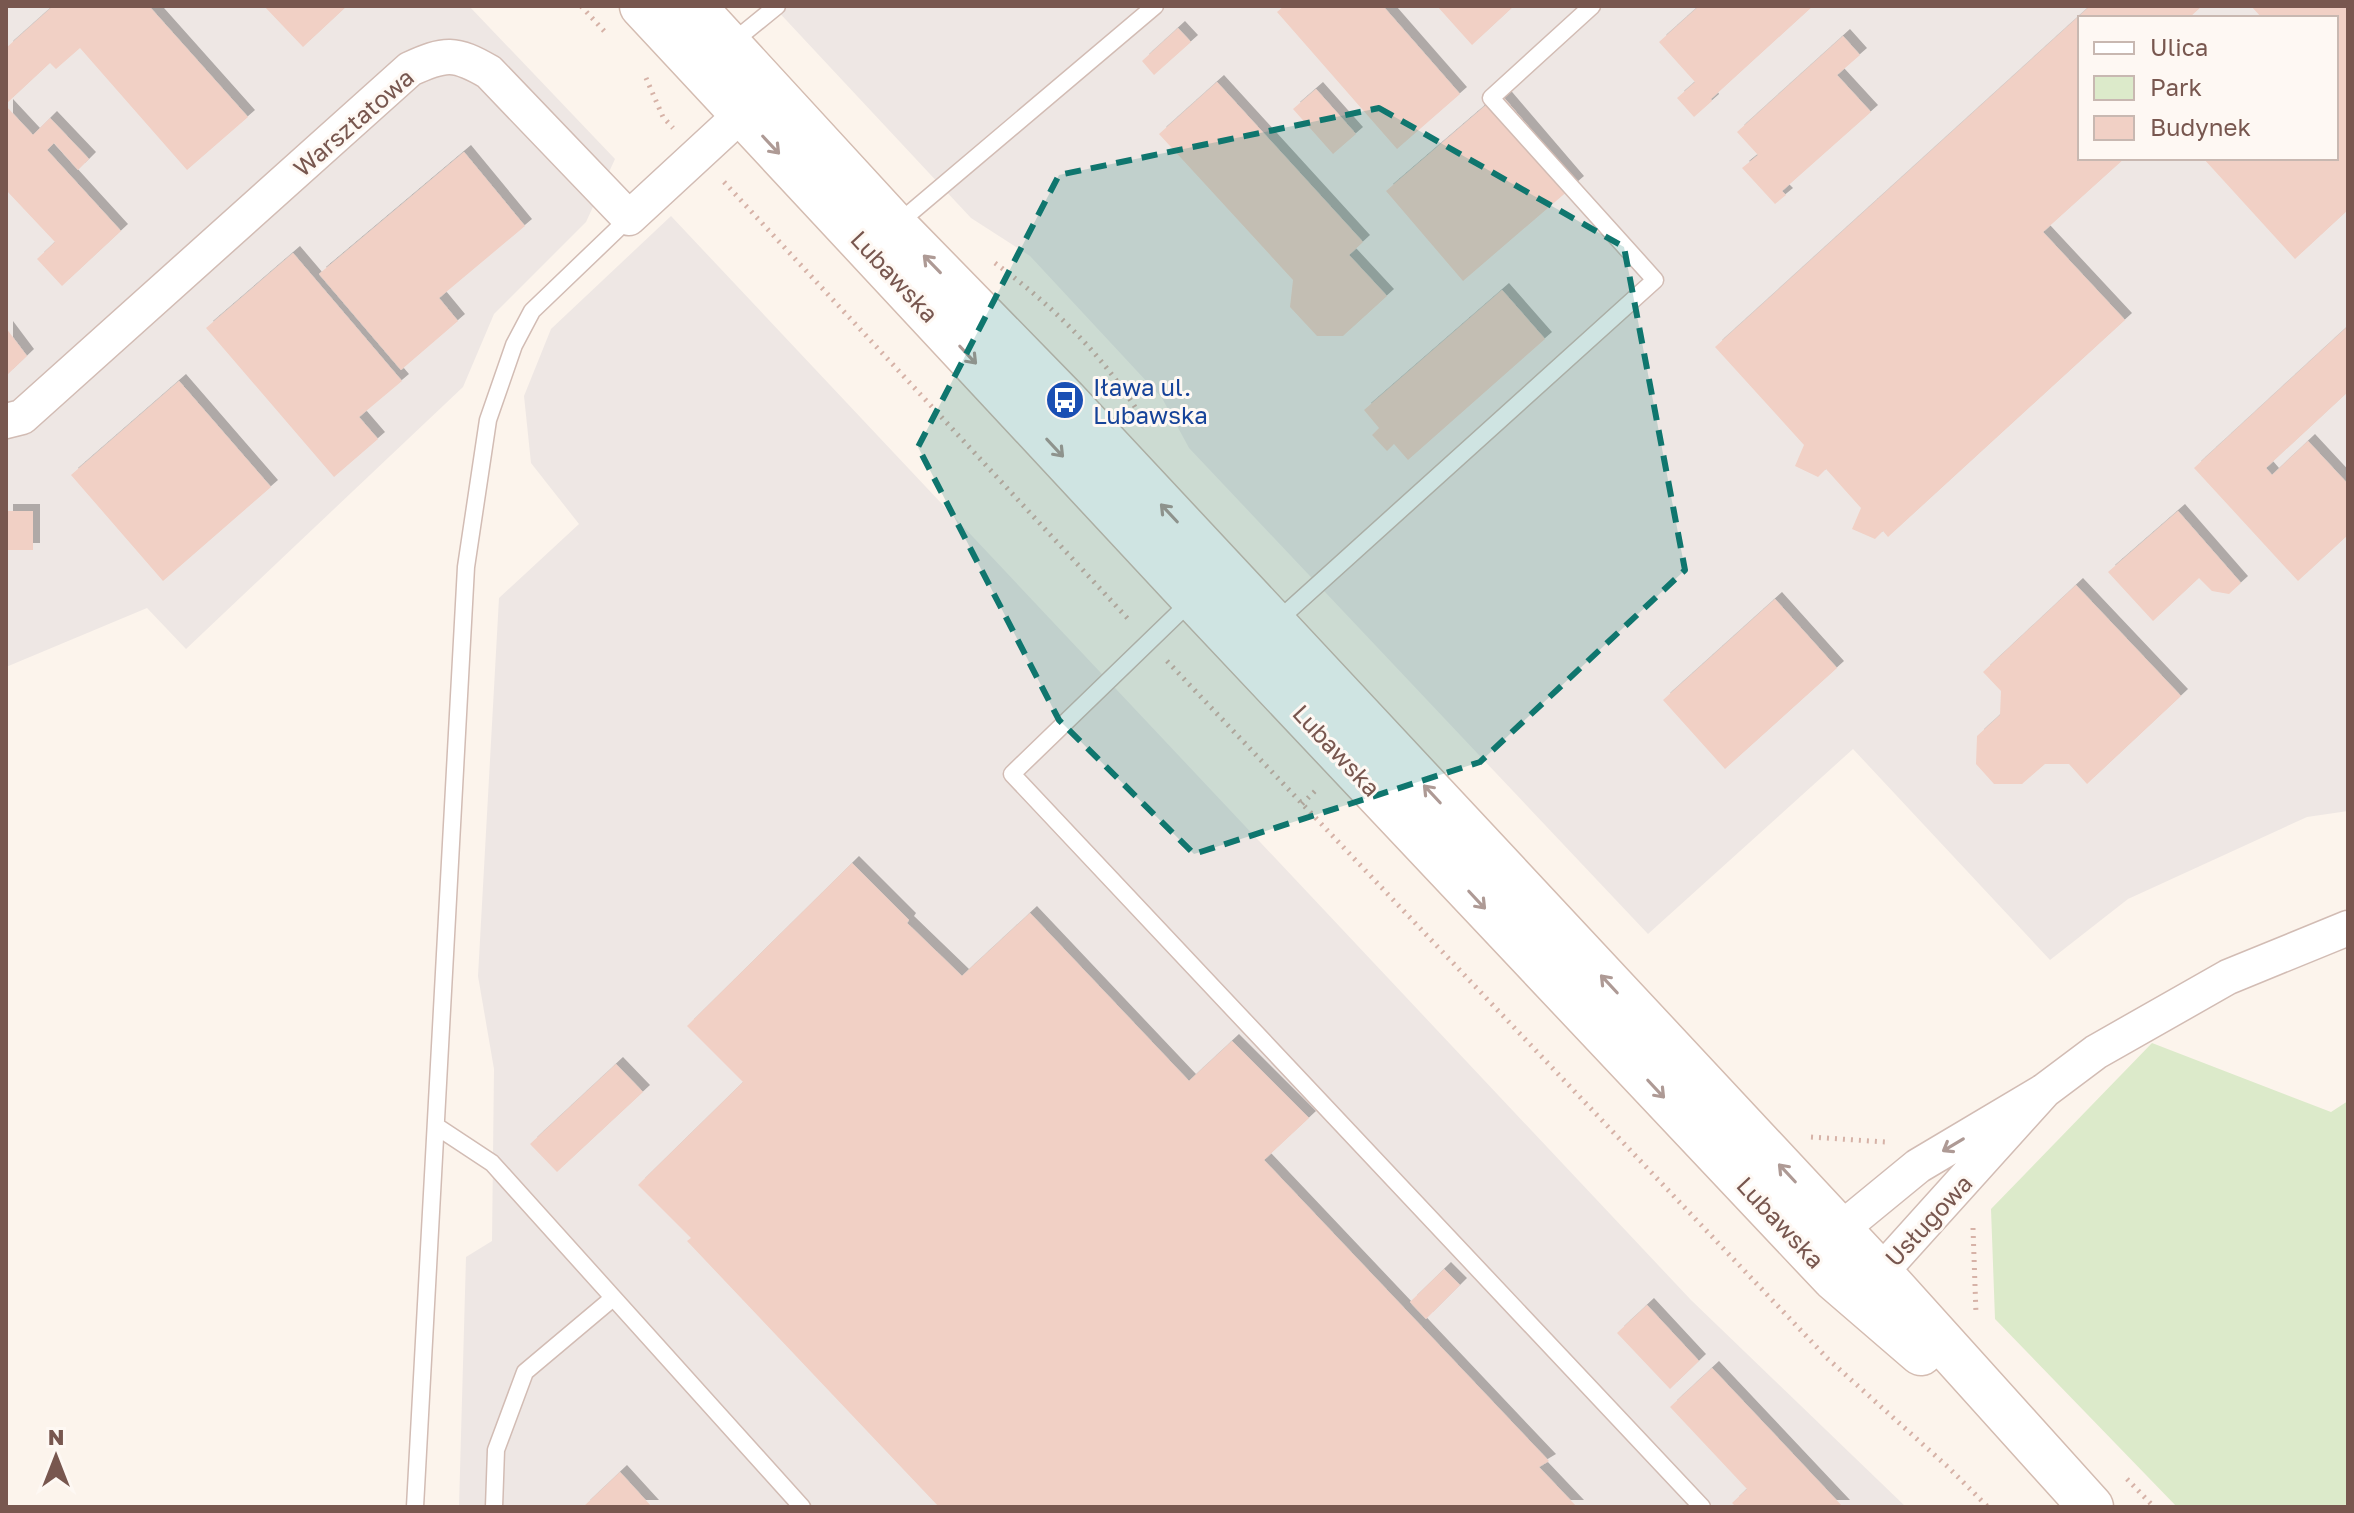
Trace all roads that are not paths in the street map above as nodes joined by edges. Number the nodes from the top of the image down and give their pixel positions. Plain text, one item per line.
1 (642, 6) edge
2 (693, 6) edge
3 (777, 6) edge
4 (1155, 6) edge
5 (1592, 6) edge
6 (715, 58) junction
7 (756, 101) junction
8 (629, 218) junction
9 (895, 226) junction
10 (6, 421) edge
11 (1208, 585) junction
12 (1258, 638) junction
13 (2348, 928) edge
14 (2044, 1091) junction
15 (436, 1126) junction
16 (1840, 1230) junction
17 (1880, 1273) junction
18 (1834, 1278) junction
19 (613, 1298) junction
20 (2055, 1470) junction
21 (415, 1507) edge
22 (494, 1507) edge
23 (802, 1507) edge
24 (1702, 1507) edge
25 (2091, 1507) edge

1 - 6 main road, Lubawska
2 - 6 main road, Lubawska
3 - 6 lane
4 - 9 lane
5 - 12 lane
6 - 7 main road, Lubawska
7 - 8 street
7 - 9 main road, Lubawska
7 -> 11 main road, Lubawska
8 - 10 street, Warsztatowa
8 - 15 lane
11 -> 9 main road, Lubawska
11 - 12 main road, Lubawska
11 - 24 lane
16 -> 12 main road, Lubawska
12 -> 18 main road, Lubawska
13 - 14 street, Usługowa
14 -> 16 street, Usługowa
14 - 17 street, Usługowa
15 - 19 lane
15 - 21 lane
16 - 17 main road, Lubawska
16 - 18 street
17 - 18 street, Usługowa
17 - 20 main road, Lubawska
18 - 20 main road, Lubawska
19 - 22 lane
19 - 23 lane
20 - 25 main road, Lubawska

